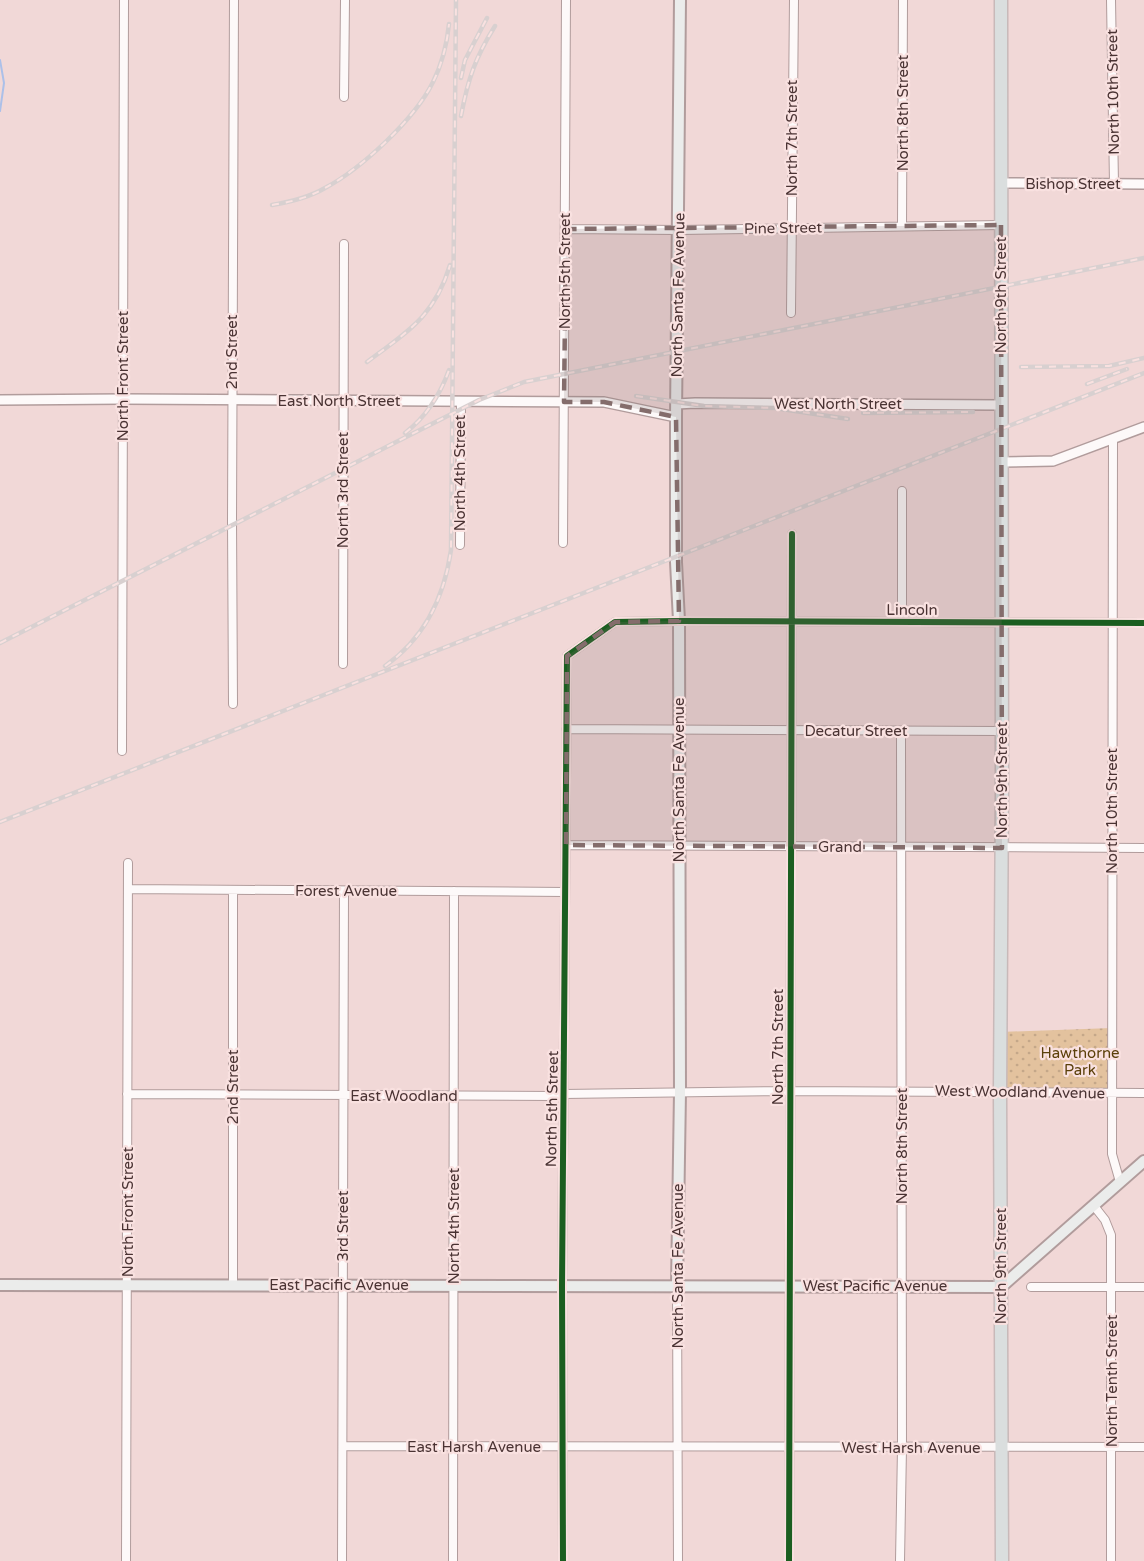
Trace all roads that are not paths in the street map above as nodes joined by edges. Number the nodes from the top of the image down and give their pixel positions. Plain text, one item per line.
1 (124, 0) edge
2 (234, 0) edge
3 (345, 0) edge
4 (566, 0) edge
5 (680, 0) edge
6 (794, 0) edge
7 (903, 0) edge
8 (1000, 0) edge
9 (1112, 0) edge
10 (345, 96) dead end
11 (1001, 183) junction
12 (1114, 184) junction
13 (1144, 184) edge
14 (1001, 225) junction
15 (902, 226) junction
16 (792, 228) junction
17 (566, 229) junction
18 (679, 230) junction
19 (344, 244) dead end
20 (791, 313) dead end
21 (123, 399) junction
22 (0, 400) edge
23 (232, 400) junction
24 (343, 401) junction
25 (461, 401) junction
26 (564, 402) junction
27 (677, 404) junction
28 (1000, 405) junction
29 (676, 417) junction
30 (1144, 427) edge
31 (1113, 439) junction
32 (1002, 462) junction
33 (902, 491) dead end
34 (792, 534) dead end
35 (563, 543) dead end
36 (460, 545) dead end
37 (679, 621) junction
38 (791, 621) junction
39 (902, 621) junction
40 (1001, 622) junction
41 (1113, 623) junction
42 (1144, 623) edge
43 (567, 656) joint
44 (344, 664) dead end
45 (233, 704) dead end
46 (566, 729) junction
47 (679, 730) junction
48 (791, 731) junction
49 (901, 731) junction
50 (1002, 731) junction
51 (122, 752) dead end
52 (566, 845) junction
53 (679, 846) junction
54 (791, 846) junction
55 (901, 847) junction
56 (1002, 848) junction
57 (1112, 848) junction
58 (1144, 848) edge
59 (128, 863) dead end
60 (128, 889) junction
61 (233, 890) junction
62 (344, 891) junction
63 (454, 891) junction
64 (565, 892) junction
65 (790, 1091) junction
66 (902, 1091) junction
67 (1000, 1091) junction
68 (680, 1092) junction
69 (1112, 1093) junction
70 (1144, 1093) edge
71 (127, 1094) junction
72 (564, 1094) junction
73 (233, 1095) junction
74 (343, 1095) junction
75 (455, 1096) junction
76 (1144, 1161) edge
77 (1120, 1182) junction
78 (1094, 1206) junction
79 (0, 1284) edge
80 (128, 1284) junction
81 (233, 1285) junction
82 (343, 1285) junction
83 (454, 1286) junction
84 (562, 1286) junction
85 (677, 1286) junction
86 (789, 1286) junction
87 (902, 1286) junction
88 (1001, 1287) junction
89 (1031, 1287) dead end
90 (1112, 1287) junction
91 (1144, 1287) edge
92 (343, 1446) junction
93 (453, 1447) junction
94 (564, 1447) junction
95 (789, 1447) junction
96 (1144, 1447) edge
97 (678, 1448) junction
98 (902, 1448) junction
99 (1002, 1448) junction
100 (1112, 1448) junction
101 (126, 1561) edge
102 (342, 1561) edge
103 (453, 1561) edge
104 (563, 1561) edge
105 (678, 1561) edge
106 (789, 1561) edge
107 (900, 1561) edge
108 (1002, 1561) edge
109 (1111, 1561) edge

1 - 21 street, North Front Street
2 - 23 street, 2nd Street
3 - 10 street
4 - 17 street, North 5th Street
5 - 18 main road, North Santa Fe Avenue
6 - 16 street, North 7th Street
7 - 15 street, North 8th Street
8 - 11 main road, North 9th Street
9 - 12 street, North 10th Street
11 - 12 street, Bishop Street
11 - 14 main road, North 9th Street
12 - 13 street, Bishop Street
14 - 15 street, Pine Street
14 - 28 main road, North 9th Street
15 - 16 street, Pine Street
16 - 18 street, Pine Street
16 - 20 street, North 7th Street
17 - 18 street, Pine Street
17 - 26 street, North 5th Street
18 - 27 main road, North Santa Fe Avenue
19 - 24 street, North 3rd Street
21 - 22 street, East North Street
21 - 23 street, East North Street
21 - 51 street, North Front Street
23 - 24 street, East North Street
23 - 45 street, 2nd Street
24 - 25 street, East North Street
24 - 44 street, North 3rd Street
25 - 26 street, East North Street
25 - 36 street, North 4th Street
26 - 29 street, East North Street
26 - 35 street, North 5th Street
27 - 28 street, West North Street
27 - 29 main road, North Santa Fe Avenue
28 - 32 main road, North 9th Street
29 - 37 main road, North Santa Fe Avenue
30 - 31 street
31 - 32 street
31 - 41 street, North 10th Street
32 - 40 main road, North 9th Street
33 - 39 street
34 - 38 street, North 7th Street
37 - 38 street, Lincoln
37 - 43 street, Lincoln
37 - 47 main road, North Santa Fe Avenue
38 - 39 street, Lincoln
38 - 48 street, North 7th Street
39 - 40 street, Lincoln
40 - 41 street, Lincoln
40 - 50 main road, North 9th Street
41 - 42 street, Lincoln
41 - 57 street, North 10th Street
43 - 46 street, North 5th Street
46 - 47 street, Decatur Street
46 - 52 street, North 5th Street
47 - 48 street, Decatur Street
47 - 53 main road, North Santa Fe Avenue
48 - 49 street, Decatur Street
48 - 54 street, North 7th Street
49 - 50 street, Decatur Street
49 - 55 street, North 8th Street
50 - 56 main road, North 9th Street
52 - 53 street, Grand
52 - 64 street, North 5th Street
53 - 54 street, Grand
53 - 68 main road, North Santa Fe Avenue
54 - 55 street, Grand
54 - 65 street, North 7th Street
55 - 56 street, Grand
55 - 66 street, North 8th Street
56 - 57 street, Grand
56 - 67 main road, North 9th Street
57 - 58 street
57 - 69 street, North 10th Street
59 - 60 street, North Front Street
60 - 61 street, Forest Avenue
60 - 71 street, North Front Street
61 - 62 street, Forest Avenue
61 - 73 street, 2nd Street
62 - 63 street, Forest Avenue
62 - 74 street, 3rd Street
63 - 64 street, Forest Avenue
63 - 75 street, North 4th Street
64 - 72 street, North 5th Street
65 - 66 street, West Woodland Avenue
65 - 68 street, West Woodland Avenue
65 - 86 street, North 7th Street
66 - 67 street, West Woodland Avenue
66 - 87 street, North 8th Street
67 - 69 street, West Woodland Avenue
67 - 88 main road, North 9th Street
68 - 72 street, East Woodland
68 - 85 main road, North Santa Fe Avenue
69 - 70 street, West Woodland Avenue
69 - 77 street, North 10th Street
71 - 73 street, East Woodland
71 - 80 street, North Front Street
72 - 75 street, East Woodland
72 - 84 street, North 5th Street
73 - 74 street, East Woodland
73 - 81 street, 2nd Street
74 - 75 street, East Woodland
74 - 82 street, 3rd Street
75 - 83 street, North 4th Street
76 - 77 main road
77 - 78 main road
78 - 88 main road
78 - 90 street, North Tenth Street
79 - 80 main road, East Pacific Avenue
80 - 81 main road, East Pacific Avenue
80 - 101 street, North Front Street
81 - 82 main road, East Pacific Avenue
82 - 83 main road, East Pacific Avenue
82 - 92 street, 3rd Street
83 - 84 main road, East Pacific Avenue
83 - 93 street, North 4th Street
84 - 85 main road, East Pacific Avenue
84 - 94 street, North 5th Street
85 - 86 main road, West Pacific Avenue
85 - 97 street, North Santa Fe Avenue
86 - 87 main road, West Pacific Avenue
86 - 95 street, North 7th Street
87 - 88 main road, West Pacific Avenue
87 - 98 street, North 8th Street
88 - 99 main road, North 9th Street
89 - 90 street
90 - 91 street
90 - 100 street, North Tenth Street
92 - 93 street, East Harsh Avenue
92 - 102 street, 3rd Street
93 - 94 street, East Harsh Avenue
93 - 103 street, North 4th Street
94 - 97 street, East Harsh Avenue
94 - 104 street, North 5th Street
95 - 97 street, West Harsh Avenue
95 - 98 street, West Harsh Avenue
95 - 106 street, North 7th Street
96 - 100 street, West Harsh Avenue
97 - 105 street, North Santa Fe Avenue
98 - 99 street, West Harsh Avenue
98 - 107 street, North 8th Street
99 - 100 street, West Harsh Avenue
99 - 108 main road, North 9th Street
100 - 109 street, North Tenth Street

